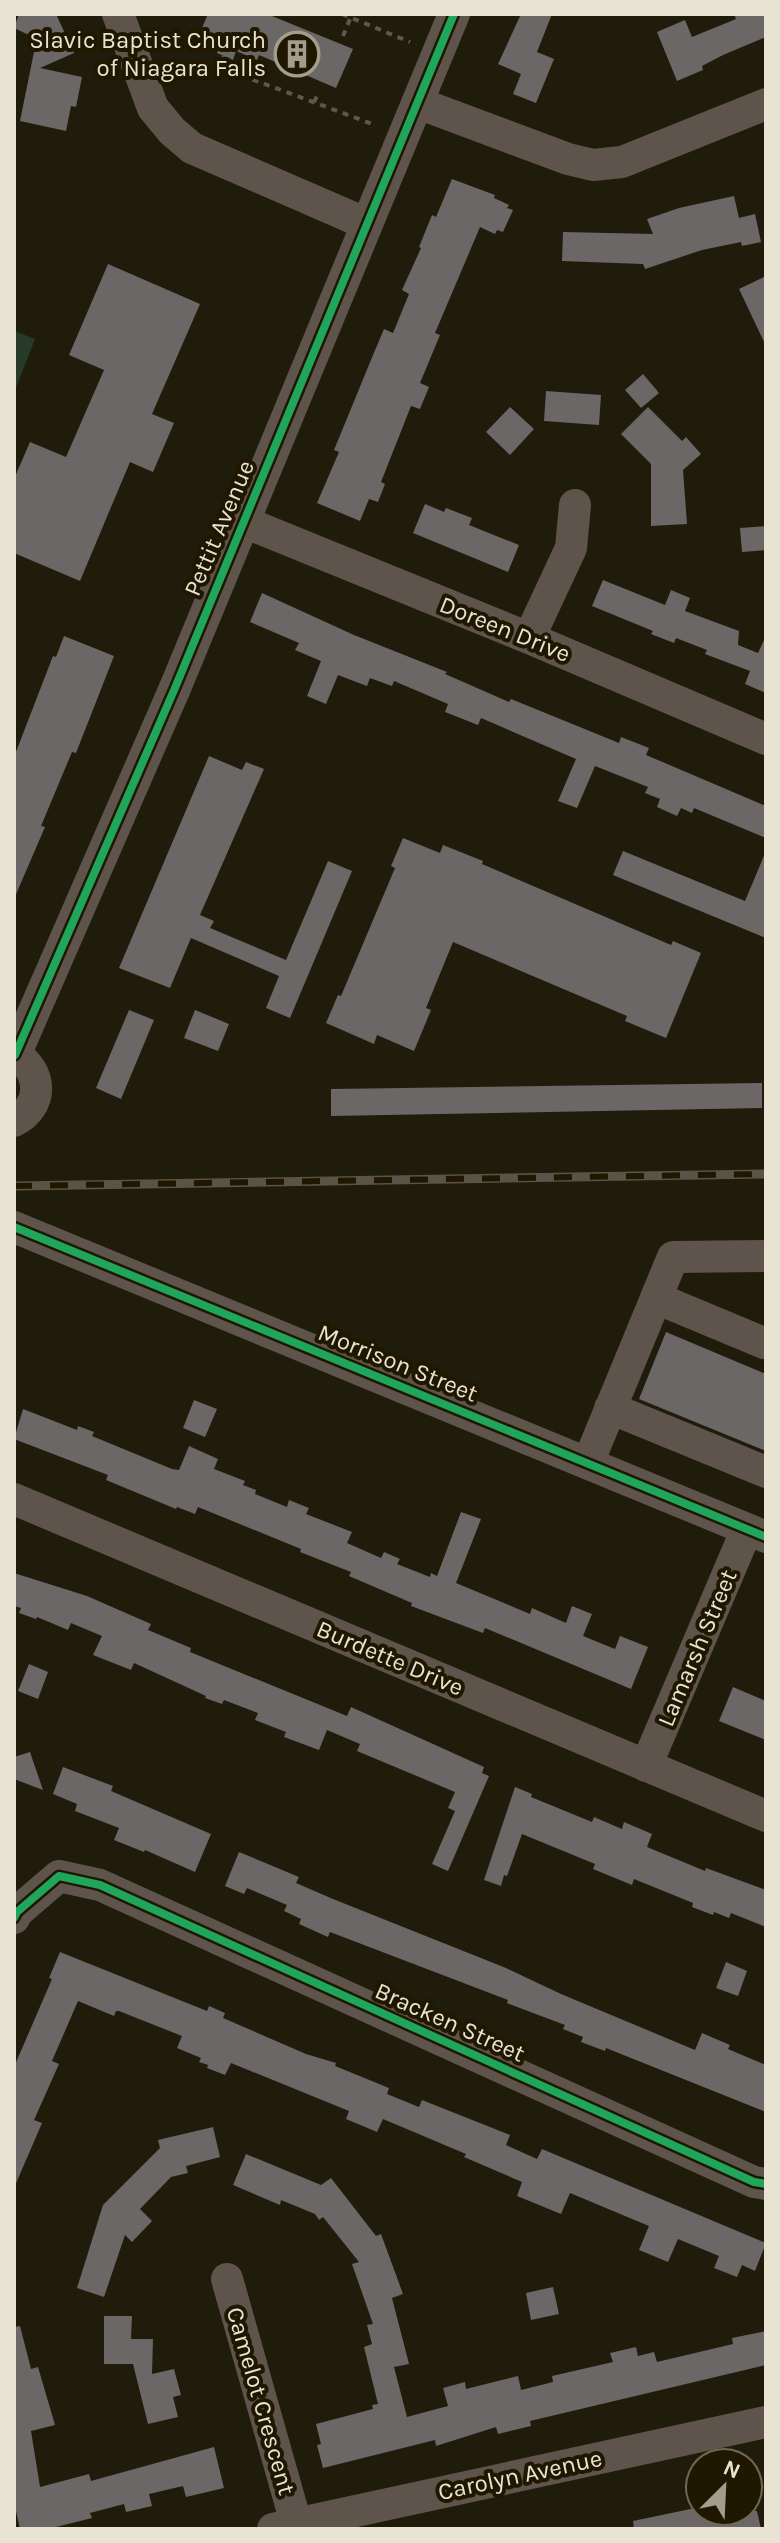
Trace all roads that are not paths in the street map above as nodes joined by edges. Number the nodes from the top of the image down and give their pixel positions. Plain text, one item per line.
1 (118, 14) edge
2 (454, 14) edge
3 (418, 103) junction
4 (762, 116) edge
5 (367, 224) junction
6 (575, 505) dead end
7 (244, 522) junction
8 (529, 638) junction
9 (766, 739) edge
10 (14, 1054) edge
11 (14, 1121) edge
12 (14, 1227) edge
13 (766, 1256) edge
14 (656, 1298) junction
15 (764, 1343) dead end
16 (610, 1408) junction
17 (588, 1463) junction
18 (766, 1472) edge
19 (14, 1499) edge
20 (757, 1533) edge
21 (646, 1766) junction
22 (766, 1816) edge
23 (14, 1918) edge
24 (766, 2184) edge
25 (227, 2279) dead end
26 (766, 2422) edge
27 (285, 2526) edge

1 - 5 street
2 - 3 street, Pettit Avenue
3 - 4 street
3 - 5 street, Pettit Avenue
5 - 7 street, Pettit Avenue
6 - 8 street
7 - 8 street, Doreen Drive
7 - 10 street, Pettit Avenue
8 - 9 street, Doreen Drive
10 - 11 street, Pettit Avenue
12 - 17 street, Morrison Street
13 - 14 street
14 - 15 street
14 - 16 street
16 - 17 street
16 - 18 street
17 - 20 street, Morrison Street
19 - 21 street, Burdette Drive
20 - 21 street, Lamarsh Street
21 - 22 street, Burdette Drive
23 - 24 street, Bracken Street
25 - 27 street, Camelot Crescent
26 - 27 street, Carolyn Avenue

